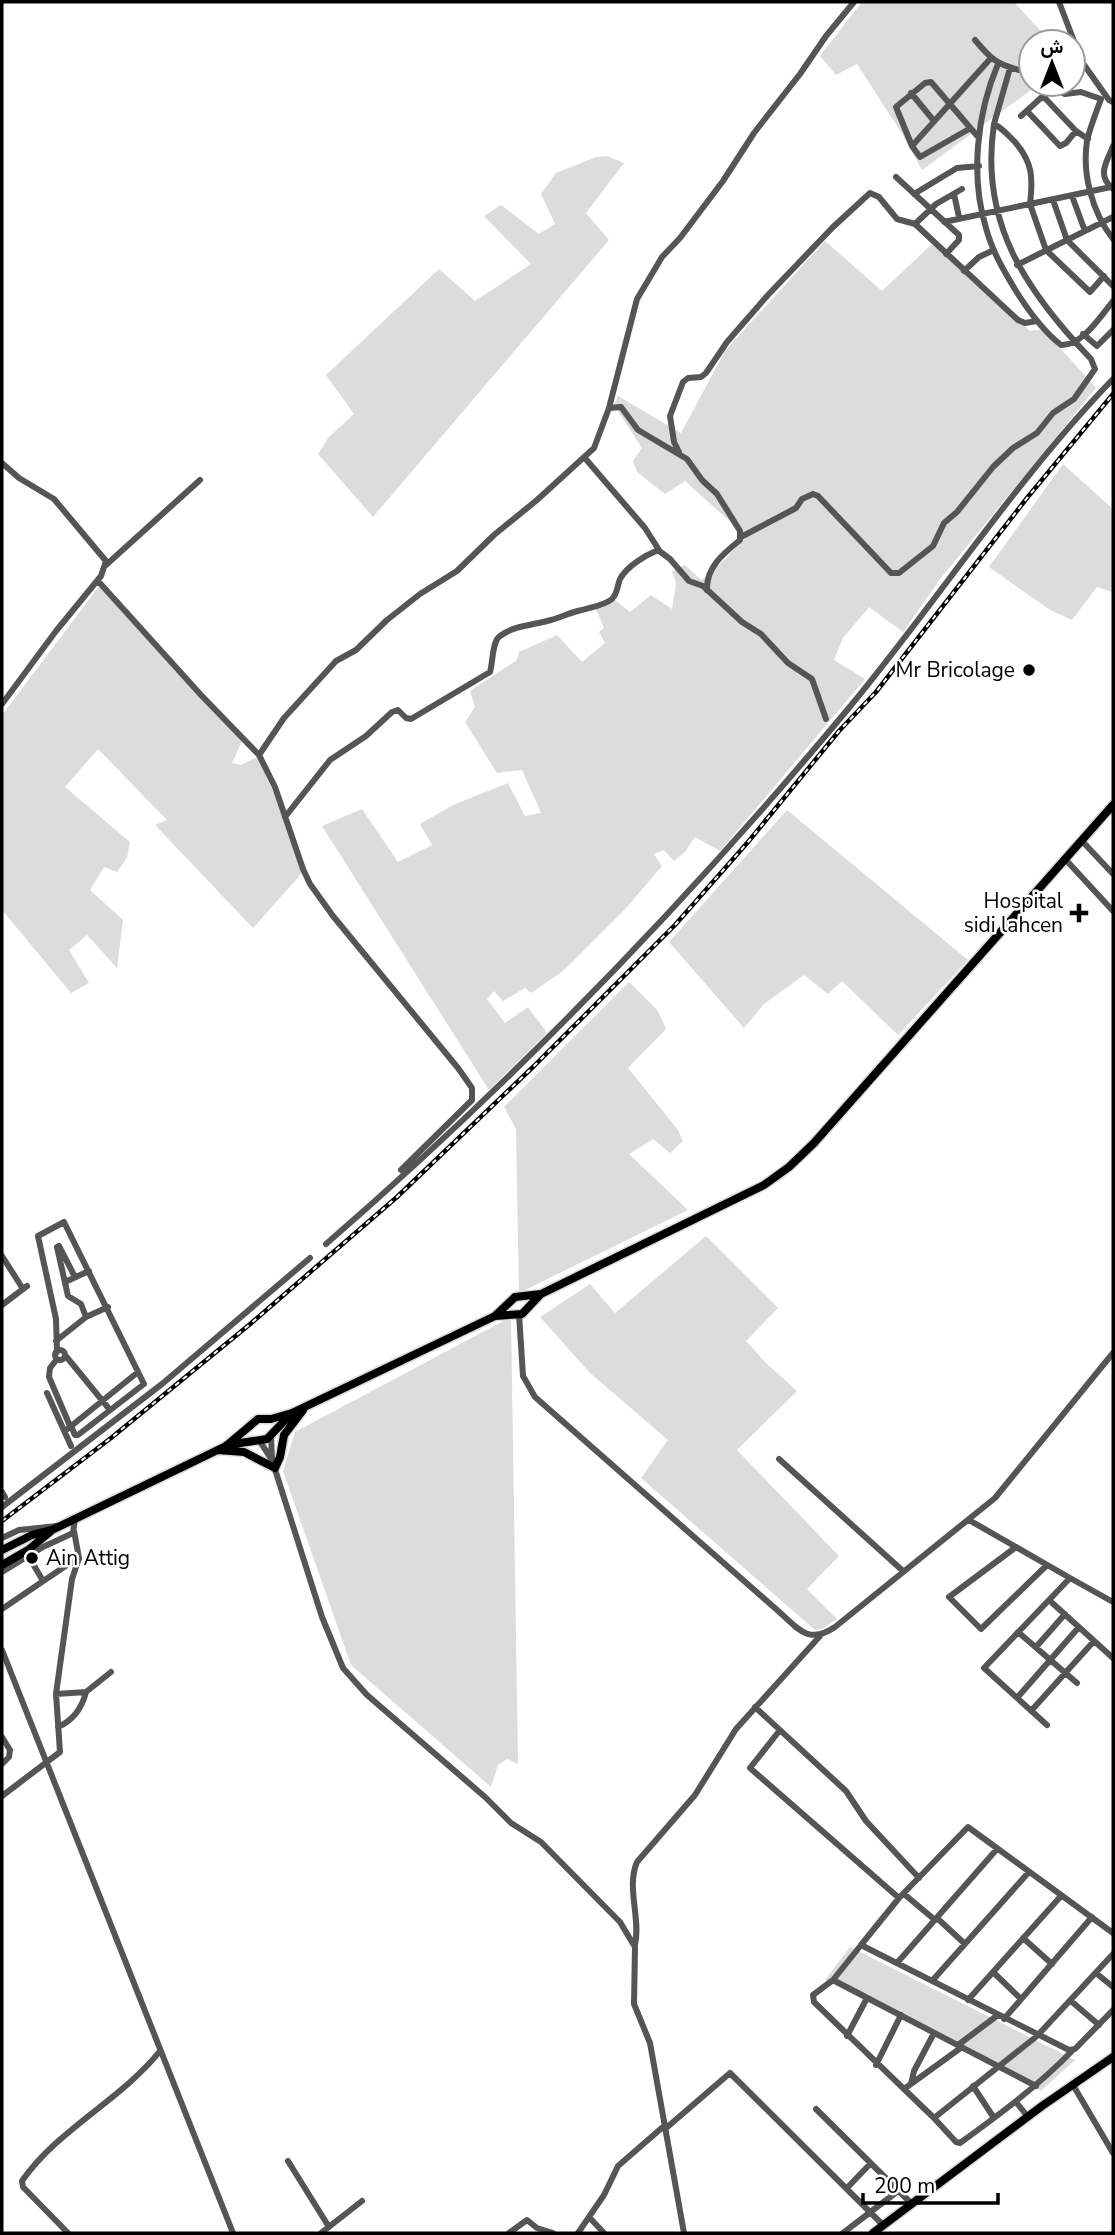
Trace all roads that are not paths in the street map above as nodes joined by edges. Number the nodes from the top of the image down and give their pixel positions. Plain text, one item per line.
1 (855, 2) edge
2 (1059, 2) edge
3 (975, 40) dead end
4 (990, 59) junction
5 (998, 64) junction
6 (1010, 68) junction
7 (1017, 70) edge
8 (911, 93) junction
9 (1087, 94) edge
10 (1041, 98) edge
11 (1045, 98) edge
12 (1113, 103) edge
13 (949, 104) junction
14 (934, 121) junction
15 (994, 124) junction
16 (969, 129) junction
17 (1076, 131) junction
18 (979, 138) junction
19 (1088, 139) junction
20 (912, 146) junction
21 (1113, 146) edge
22 (979, 166) junction
23 (896, 177) dead end
24 (1113, 188) edge
25 (962, 189) dead end
26 (1090, 192) junction
27 (914, 194) junction
28 (954, 194) junction
29 (1072, 196) junction
30 (1054, 200) junction
31 (1030, 204) junction
32 (929, 209) junction
33 (997, 210) junction
34 (982, 213) junction
35 (1113, 217) edge
36 (959, 218) junction
37 (944, 222) junction
38 (1102, 223) junction
39 (915, 224) junction
40 (1085, 231) junction
41 (1113, 239) edge
42 (1067, 240) junction
43 (994, 250) junction
44 (1046, 250) junction
45 (946, 254) junction
46 (1017, 265) junction
47 (964, 271) junction
48 (1104, 276) junction
49 (1113, 286) edge
50 (1113, 301) edge
51 (1037, 321) junction
52 (1113, 330) edge
53 (1083, 334) junction
54 (1074, 341) junction
55 (1113, 379) edge
56 (609, 408) junction
57 (673, 435) junction
58 (668, 447) junction
59 (679, 453) junction
60 (584, 457) junction
61 (2, 463) edge
62 (200, 480) dead end
63 (741, 537) junction
64 (659, 550) junction
65 (106, 565) junction
66 (98, 581) junction
67 (707, 590) junction
68 (2, 704) edge
69 (826, 719) dead end
70 (259, 755) junction
71 (1113, 805) edge
72 (285, 817) junction
73 (1083, 842) junction
74 (1066, 860) junction
75 (1113, 874) edge
76 (1113, 911) edge
77 (401, 1170) dead end
78 (326, 1244) dead end
79 (2, 1256) edge
80 (310, 1258) dead end
81 (89, 1271) junction
82 (75, 1277) junction
83 (65, 1282) junction
84 (525, 1302) junction
85 (510, 1303) junction
86 (2, 1305) edge
87 (108, 1307) junction
88 (516, 1313) junction
89 (495, 1316) junction
90 (86, 1317) junction
91 (56, 1340) junction
92 (1113, 1353) edge
93 (57, 1355) junction
94 (138, 1373) junction
95 (47, 1393) dead end
96 (102, 1401) junction
97 (305, 1408) junction
98 (110, 1410) junction
99 (292, 1413) junction
100 (266, 1419) junction
101 (251, 1426) junction
102 (69, 1428) junction
103 (271, 1434) junction
104 (258, 1440) junction
105 (71, 1446) dead end
106 (226, 1446) junction
107 (215, 1451) junction
108 (779, 1459) dead end
109 (273, 1464) junction
110 (2, 1507) edge
111 (75, 1519) junction
112 (969, 1520) junction
113 (56, 1528) junction
114 (74, 1531) junction
115 (3, 1537) edge
116 (17, 1542) junction
117 (1016, 1547) junction
118 (2, 1550) edge
119 (27, 1554) junction
120 (79, 1559) junction
121 (2, 1565) edge
122 (1047, 1565) junction
123 (903, 1571) junction
124 (2, 1572) edge
125 (1070, 1578) junction
126 (43, 1581) junction
127 (1049, 1600) junction
128 (1113, 1602) edge
129 (2, 1609) edge
130 (1065, 1614) junction
131 (1079, 1627) junction
132 (1018, 1632) junction
133 (820, 1636) junction
134 (1094, 1640) junction
135 (1036, 1647) junction
136 (2, 1650) edge
137 (1113, 1659) edge
138 (1050, 1660) junction
139 (111, 1672) dead end
140 (1065, 1673) junction
141 (1077, 1683) dead end
142 (86, 1692) junction
143 (56, 1693) junction
144 (1017, 1698) junction
145 (755, 1707) junction
146 (1031, 1711) junction
147 (1047, 1725) dead end
148 (58, 1727) junction
149 (780, 1730) junction
150 (2, 1737) edge
151 (2, 1764) edge
152 (46, 1765) junction
153 (2, 1795) edge
154 (997, 1849) junction
155 (1028, 1873) junction
156 (919, 1878) junction
157 (902, 1896) junction
158 (1061, 1896) junction
159 (1092, 1917) junction
160 (936, 1919) junction
161 (1113, 1933) edge
162 (1023, 1938) junction
163 (965, 1944) junction
164 (861, 1945) junction
165 (635, 1947) junction
166 (1113, 1954) edge
167 (897, 1964) junction
168 (1052, 1964) junction
169 (993, 1972) junction
170 (1096, 1973) junction
171 (833, 1980) junction
172 (932, 1981) junction
173 (1113, 1987) edge
174 (867, 1998) junction
175 (1021, 1999) junction
176 (968, 2000) junction
177 (1071, 2001) junction
178 (1113, 2010) edge
179 (901, 2015) junction
180 (1001, 2017) junction
181 (1099, 2025) junction
182 (934, 2033) junction
183 (847, 2036) junction
184 (1037, 2036) junction
185 (960, 2046) junction
186 (160, 2051) junction
187 (1072, 2051) junction
188 (1113, 2057) edge
189 (876, 2064) junction
190 (1001, 2066) junction
191 (1073, 2085) junction
192 (973, 2086) junction
193 (1036, 2086) junction
194 (908, 2087) junction
195 (1016, 2102) junction
196 (816, 2109) dead end
197 (1028, 2117) junction
198 (934, 2118) junction
199 (994, 2118) junction
200 (664, 2128) junction
201 (1113, 2153) edge
202 (288, 2161) dead end
203 (870, 2164) junction
204 (847, 2188) junction
205 (898, 2191) junction
206 (362, 2202) dead end
207 (912, 2204) junction
208 (870, 2212) junction
209 (589, 2217) junction
210 (884, 2226) junction
211 (329, 2227) junction
212 (68, 2233) edge
213 (233, 2233) edge
214 (321, 2233) edge
215 (509, 2233) edge
216 (553, 2233) edge
217 (578, 2233) edge
218 (604, 2233) edge
219 (684, 2233) edge
220 (843, 2233) edge
221 (873, 2233) edge

1 - 56 street
2 - 12 street
3 - 4 street
4 - 5 street
4 - 13 street
5 - 6 street
5 - 18 street
6 - 7 street
6 - 15 street
8 - 13 street
8 - 14 street
8 - 20 street
9 - 19 street
10 - 17 street
11 - 17 street
13 - 14 street
13 - 16 street
14 - 20 street
15 - 31 street
15 - 33 street
16 - 18 street
16 - 20 street
17 - 19 street
18 - 22 street
19 - 26 street
21 - 24 street
22 - 27 street
22 - 34 street
23 - 27 street
24 - 26 street
25 - 28 street
26 - 29 street
26 - 38 street
27 - 32 street
28 - 32 street
28 - 36 street
29 - 30 street
29 - 40 street
30 - 31 street
30 - 42 street
31 - 33 street
31 - 44 street
32 - 37 street
32 - 39 street
33 - 34 street
33 - 46 street
34 - 36 street
34 - 43 street
35 - 38 street
36 - 37 street
37 - 45 street
38 - 40 street
38 - 41 street
39 - 45 street
39 - 57 street
40 - 42 street
42 - 44 street
42 - 48 street
43 - 47 street
43 - 51 street
44 - 46 street
44 - 48 street
45 - 47 street
46 - 54 street
47 - 51 street
48 - 49 street
50 - 53 street
51 - 54 street
52 - 53 street
53 - 54 street
54 - 63 street
55 - 78 street
56 - 58 street
56 - 60 street
57 - 58 street
57 - 59 street
58 - 59 street
59 - 63 street
60 - 64 street
60 - 70 street
61 - 65 street
62 - 65 street
63 - 67 street
64 - 67 street
64 - 72 street
65 - 66 street
66 - 68 street
66 - 70 street
67 - 69 street
70 - 72 street
71 - 73 main road
72 - 77 street
73 - 74 main road
73 - 75 street
74 - 76 street
74 - 84 main road
79 - 86 street
80 - 110 street
81 - 82 street
81 - 87 street
81 - 91 street
82 - 83 street
82 - 83 street
83 - 90 street
84 - 85 main road
84 - 88 main road
85 - 88 main road
85 - 89 main road
87 - 90 street
87 - 94 street
88 - 89 main road
88 - 133 street
89 - 97 main road
90 - 91 street
91 - 93 street
92 - 112 street
93 - 96 street
93 - 102 street
94 - 96 street
94 - 98 street
95 - 102 street
96 - 98 street
96 - 102 street
97 - 99 main road
97 - 109 main road
98 - 102 street
99 - 100 main road
99 - 103 main road
100 - 101 main road
100 - 103 main road
101 - 104 main road
101 - 106 main road
102 - 105 street
103 - 104 main road
103 - 109 street
104 - 106 main road
104 - 109 street
106 - 107 main road
107 - 109 main road
107 - 111 main road
108 - 123 street
109 - 165 street
111 - 113 main road
111 - 114 street
112 - 117 street
112 - 123 street
113 - 115 street
113 - 116 main road
113 - 119 main road
114 - 119 street
114 - 120 street
115 - 116 street
116 - 118 main road
116 - 119 main road
117 - 122 street
117 - 122 street
119 - 121 main road
119 - 124 street
119 - 126 street
120 - 126 street
120 - 143 street
122 - 125 street
123 - 133 street
125 - 127 street
125 - 128 street
126 - 129 street
127 - 130 street
127 - 132 street
130 - 131 street
130 - 135 street
131 - 134 street
131 - 138 street
132 - 135 street
132 - 144 street
133 - 145 street
134 - 137 street
134 - 140 street
135 - 138 street
136 - 152 street
138 - 140 street
138 - 144 street
139 - 142 street
140 - 141 street
140 - 146 street
142 - 143 street
142 - 148 street
143 - 148 street
144 - 146 street
145 - 149 street
145 - 165 street
146 - 147 street
148 - 152 street
149 - 156 street
149 - 157 street
150 - 151 street
152 - 153 street
152 - 186 street
154 - 155 street
154 - 156 street
154 - 160 street
155 - 158 street
155 - 163 street
156 - 157 street
157 - 160 street
157 - 164 street
158 - 159 street
158 - 162 street
159 - 161 street
159 - 168 street
160 - 163 street
160 - 167 street
162 - 168 street
162 - 169 street
163 - 172 street
164 - 167 street
164 - 171 street
165 - 200 street
166 - 170 street
167 - 172 street
168 - 175 street
169 - 175 street
169 - 176 street
170 - 173 street
170 - 177 street
171 - 174 street
171 - 183 street
172 - 176 street
174 - 179 street
174 - 183 street
175 - 180 street
176 - 180 street
177 - 181 street
177 - 184 street
178 - 181 street
179 - 182 street
179 - 189 street
180 - 184 street
180 - 185 street
181 - 187 street
182 - 185 street
182 - 194 street
183 - 189 street
184 - 187 street
184 - 190 street
185 - 190 street
185 - 194 street
186 - 212 street
186 - 213 street
187 - 193 street
188 - 191 main road
189 - 194 street
190 - 192 street
190 - 193 street
191 - 197 main road
191 - 201 street
192 - 198 street
192 - 199 street
193 - 195 street
194 - 198 street
195 - 197 street
195 - 199 street
196 - 203 street
197 - 207 main road
198 - 199 street
200 - 204 street
200 - 209 street
200 - 219 street
202 - 211 street
203 - 204 street
203 - 205 street
204 - 208 street
205 - 207 street
205 - 208 street
206 - 211 street
207 - 210 main road
208 - 210 street
208 - 220 street
209 - 217 street
209 - 218 street
210 - 221 main road
211 - 214 street
215 - 216 street

